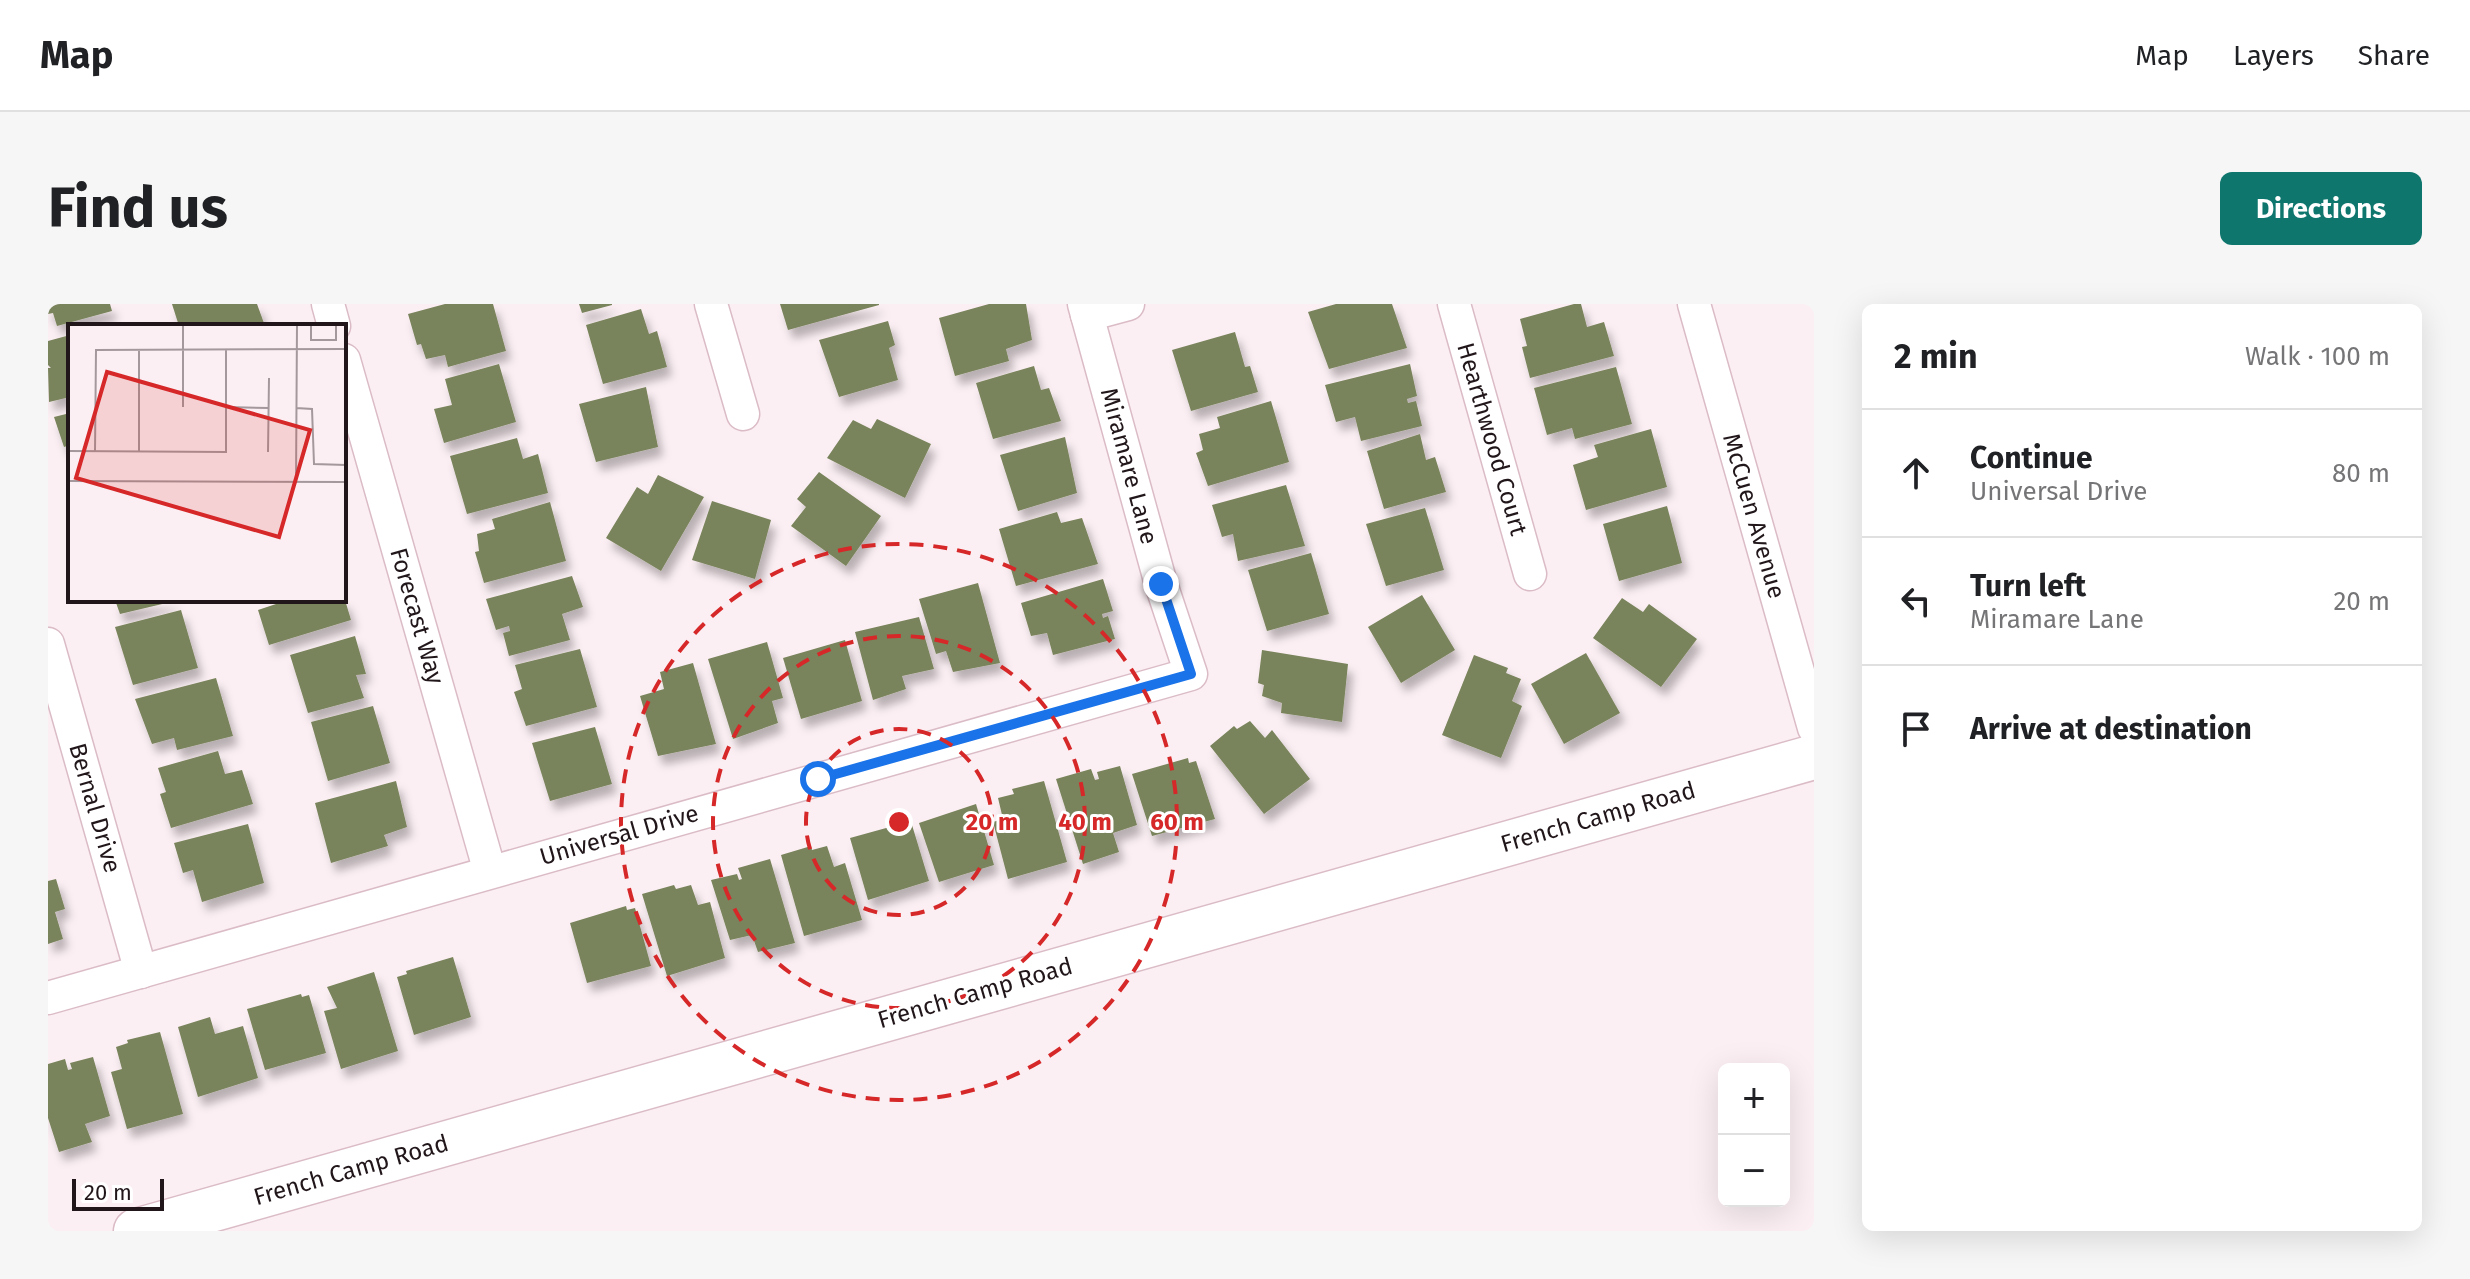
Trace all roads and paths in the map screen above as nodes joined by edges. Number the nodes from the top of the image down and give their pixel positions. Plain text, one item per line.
1 (328, 304) edge
2 (711, 304) edge
3 (1128, 304) edge
4 (1454, 304) edge
5 (1694, 304) edge
6 (1086, 310) edge
7 (333, 324) edge
8 (346, 367) edge
9 (743, 414) dead end
10 (1530, 574) dead end
11 (48, 644) edge
12 (1191, 674) joint
13 (1814, 728) edge
14 (1814, 757) edge
15 (490, 872) junction
16 (141, 972) junction
17 (48, 998) edge
18 (136, 1231) edge

1 - 7 street
2 - 9 street
3 - 6 street
4 - 10 street, Hearthwood Court
5 - 13 street, McCuen Avenue
6 - 12 street, Miramare Lane
8 - 15 street, Forecast Way
11 - 16 street, Bernal Drive
12 - 15 street, Universal Drive
14 - 18 street, French Camp Road
15 - 16 street, Universal Drive
16 - 17 street, Universal Drive

